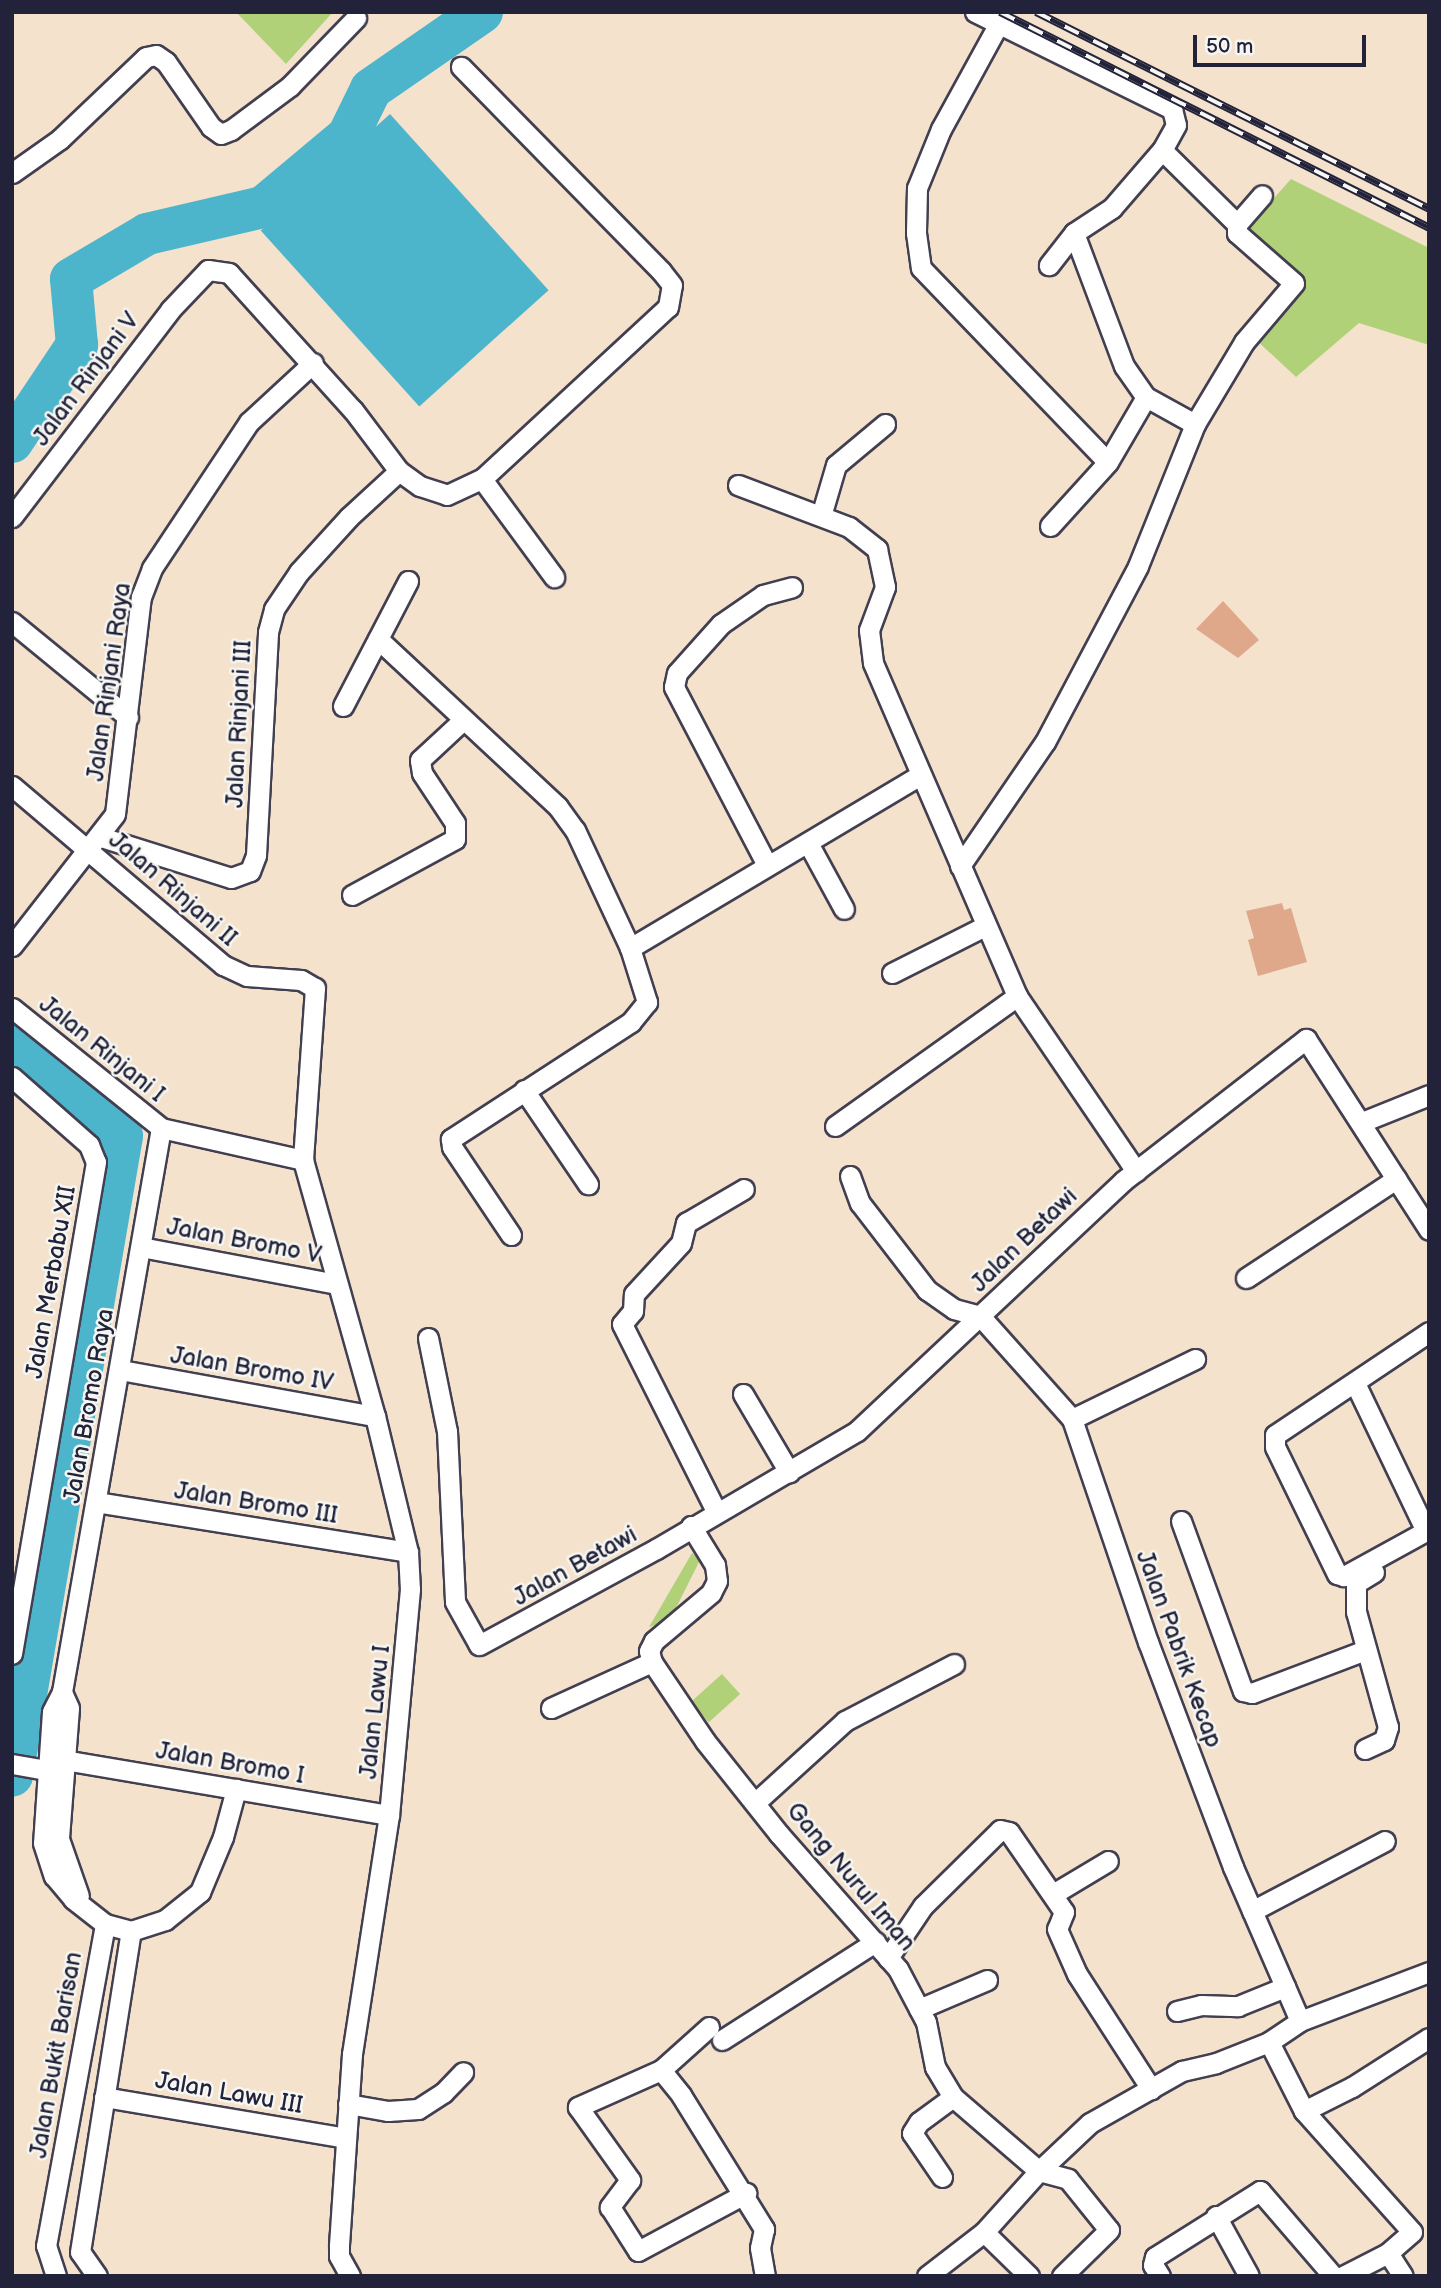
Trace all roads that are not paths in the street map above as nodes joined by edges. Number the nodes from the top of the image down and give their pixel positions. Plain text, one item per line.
1 (975, 12) edge
2 (356, 18) dead end
3 (998, 24) junction
4 (461, 67) dead end
5 (1162, 150) junction
6 (12, 173) edge
7 (1262, 195) dead end
8 (1237, 224) junction
9 (1074, 233) junction
10 (1049, 265) dead end
11 (313, 363) junction
12 (1146, 397) junction
13 (885, 424) dead end
14 (1195, 424) junction
15 (1108, 462) junction
16 (399, 471) junction
17 (482, 479) junction
18 (738, 485) dead end
19 (821, 516) junction
20 (12, 517) edge
21 (1050, 526) dead end
22 (554, 577) dead end
23 (408, 581) dead end
24 (792, 587) dead end
25 (12, 622) edge
26 (378, 639) junction
27 (343, 706) dead end
28 (128, 717) junction
29 (463, 720) junction
30 (920, 775) junction
31 (12, 786) edge
32 (808, 843) junction
33 (96, 844) junction
34 (767, 865) junction
35 (960, 866) junction
36 (352, 895) dead end
37 (844, 909) dead end
38 (985, 926) junction
39 (12, 946) edge
40 (630, 948) junction
41 (892, 973) dead end
42 (1017, 996) junction
43 (12, 1008) edge
44 (12, 1077) edge
45 (524, 1090) junction
46 (1429, 1096) edge
47 (1362, 1122) junction
48 (835, 1126) dead end
49 (161, 1128) junction
50 (303, 1160) junction
51 (1136, 1171) junction
52 (850, 1176) dead end
53 (1396, 1179) junction
54 (588, 1184) dead end
55 (744, 1189) dead end
56 (1429, 1230) edge
57 (511, 1235) dead end
58 (141, 1247) junction
59 (1246, 1278) dead end
60 (337, 1284) junction
61 (980, 1316) junction
62 (1429, 1332) edge
63 (428, 1338) dead end
64 (1195, 1359) dead end
65 (121, 1370) junction
66 (1354, 1382) junction
67 (743, 1394) dead end
68 (375, 1416) junction
69 (1072, 1419) junction
70 (789, 1472) junction
71 (96, 1502) junction
72 (716, 1511) junction
73 (1181, 1521) dead end
74 (691, 1527) junction
75 (1429, 1546) edge
76 (408, 1552) junction
77 (1365, 1650) junction
78 (12, 1654) edge
79 (652, 1662) junction
80 (954, 1664) dead end
81 (62, 1692) junction
82 (551, 1708) dead end
83 (1365, 1749) dead end
84 (64, 1759) junction
85 (12, 1764) edge
86 (40, 1769) junction
87 (236, 1789) junction
88 (757, 1801) junction
89 (389, 1815) junction
90 (1385, 1841) dead end
91 (1108, 1861) dead end
92 (1053, 1894) junction
93 (86, 1911) junction
94 (1252, 1911) junction
95 (104, 1924) junction
96 (131, 1931) junction
97 (875, 1942) junction
98 (888, 1958) junction
99 (1429, 1972) edge
100 (987, 1980) dead end
101 (1285, 1987) junction
102 (919, 2008) junction
103 (1177, 2011) dead end
104 (1300, 2021) junction
105 (1429, 2038) edge
106 (1269, 2042) junction
107 (661, 2070) junction
108 (463, 2072) dead end
109 (1151, 2089) junction
110 (104, 2097) junction
111 (953, 2097) junction
112 (348, 2104) junction
113 (1304, 2111) junction
114 (346, 2138) junction
115 (1040, 2171) junction
116 (942, 2177) dead end
117 (746, 2193) junction
118 (1216, 2216) junction
119 (984, 2232) junction
120 (80, 2252) junction
121 (1388, 2253) junction
122 (51, 2274) edge
123 (97, 2276) edge
124 (350, 2276) edge
125 (765, 2276) edge
126 (927, 2276) edge
127 (1029, 2276) edge
128 (1062, 2276) edge
129 (1160, 2276) edge
130 (1249, 2276) edge
131 (1333, 2276) edge
132 (1343, 2276) edge
133 (1403, 2276) edge

1 - 3 street
2 - 6 street
3 - 5 street
3 - 15 street
4 - 17 street
5 - 8 street
5 - 9 street
7 - 8 street
8 - 14 street
9 - 10 street
9 - 12 street
11 - 16 street
11 - 20 street, Jalan Rinjani V
11 - 28 street, Jalan Rinjani Raya
12 - 14 street
12 - 15 street
13 - 19 street
14 - 35 street
15 - 21 street
16 - 17 street
16 - 33 street, Jalan Rinjani III
17 - 22 street
18 - 19 street
19 - 30 street
23 - 26 street
24 - 34 street
25 - 28 street
26 - 27 street
26 - 29 street
28 - 33 street, Jalan Rinjani Raya
29 - 36 street
29 - 40 street
30 - 32 street
30 - 35 street
31 - 33 street, Jalan Rinjani II
32 - 34 street
32 - 37 street
33 - 39 street, Jalan Rinjani Raya
33 - 50 street, Jalan Rinjani II
34 - 40 street
35 - 38 street
38 - 41 street
38 - 42 street
40 - 45 street
42 - 48 street
42 - 51 street
43 - 49 street, Jalan Rinjani I
44 - 78 street, Jalan Merbabu XII
45 - 54 street
45 - 57 street
46 - 47 street
47 - 51 street, Jalan Betawi
47 - 53 street, Jalan Betawi
49 - 50 street
49 - 58 street, Jalan Bromo Raya
50 - 60 street, Jalan Lawu I
51 - 61 street, Jalan Betawi
52 - 61 street
53 - 56 street, Jalan Betawi
53 - 59 street
55 - 72 street
58 - 60 street, Jalan Bromo V
58 - 65 street, Jalan Bromo Raya
60 - 68 street, Jalan Lawu I
61 - 69 street, Jalan Pabrik Kecap
61 - 70 street, Jalan Betawi
62 - 66 street
63 - 74 street, Jalan Betawi
64 - 69 street
65 - 68 street, Jalan Bromo IV
65 - 71 street, Jalan Bromo Raya
66 - 66 street
67 - 70 street
68 - 76 street, Jalan Lawu I
69 - 94 street, Jalan Pabrik Kecap
70 - 72 street, Jalan Betawi
71 - 76 street, Jalan Bromo III
71 - 81 street, Jalan Bromo Raya
72 - 74 street, Jalan Betawi
73 - 77 street
74 - 79 street
75 - 77 street
76 - 89 street, Jalan Lawu I
77 - 83 street
79 - 82 street
79 - 88 street, Gang Nurul Iman
80 - 88 street
81 - 84 street, Jalan Bromo Raya
81 - 86 street, Jalan Bromo Raya
84 - 87 street, Jalan Bromo I
84 - 93 street, Jalan Bromo Raya
85 - 86 street
86 - 93 street, Jalan Bromo Raya
87 - 89 street, Jalan Bromo I
87 - 96 street
88 - 97 street, Gang Nurul Iman
89 - 112 street, Jalan Lawu I
90 - 94 street
91 - 92 street
92 - 98 street
92 - 109 street
93 - 95 street, Jalan Bromo Raya
94 - 101 street, Jalan Pabrik Kecap
95 - 96 street, Jalan Bromo Raya
95 - 122 street, Jalan Bukit Barisan
96 - 110 street
97 - 98 street, Gang Nurul Iman
97 - 107 street
98 - 102 street, Gang Nurul Iman
99 - 104 street
100 - 102 street
101 - 103 street
101 - 104 street, Jalan Pabrik Kecap
102 - 111 street, Gang Nurul Iman
104 - 106 street
105 - 113 street
106 - 109 street
106 - 113 street
107 - 117 street
107 - 117 street
108 - 112 street
109 - 115 street
110 - 114 street, Jalan Lawu III
110 - 120 street
111 - 115 street, Gang Nurul Iman
111 - 116 street
112 - 114 street, Jalan Lawu I
113 - 121 street
114 - 124 street, Jalan Lawu I
115 - 119 street
115 - 128 street, Gang Nurul Iman
117 - 125 street
118 - 129 street
118 - 130 street
118 - 131 street
119 - 126 street
119 - 127 street
120 - 122 street
120 - 123 street
121 - 132 street
121 - 133 street

